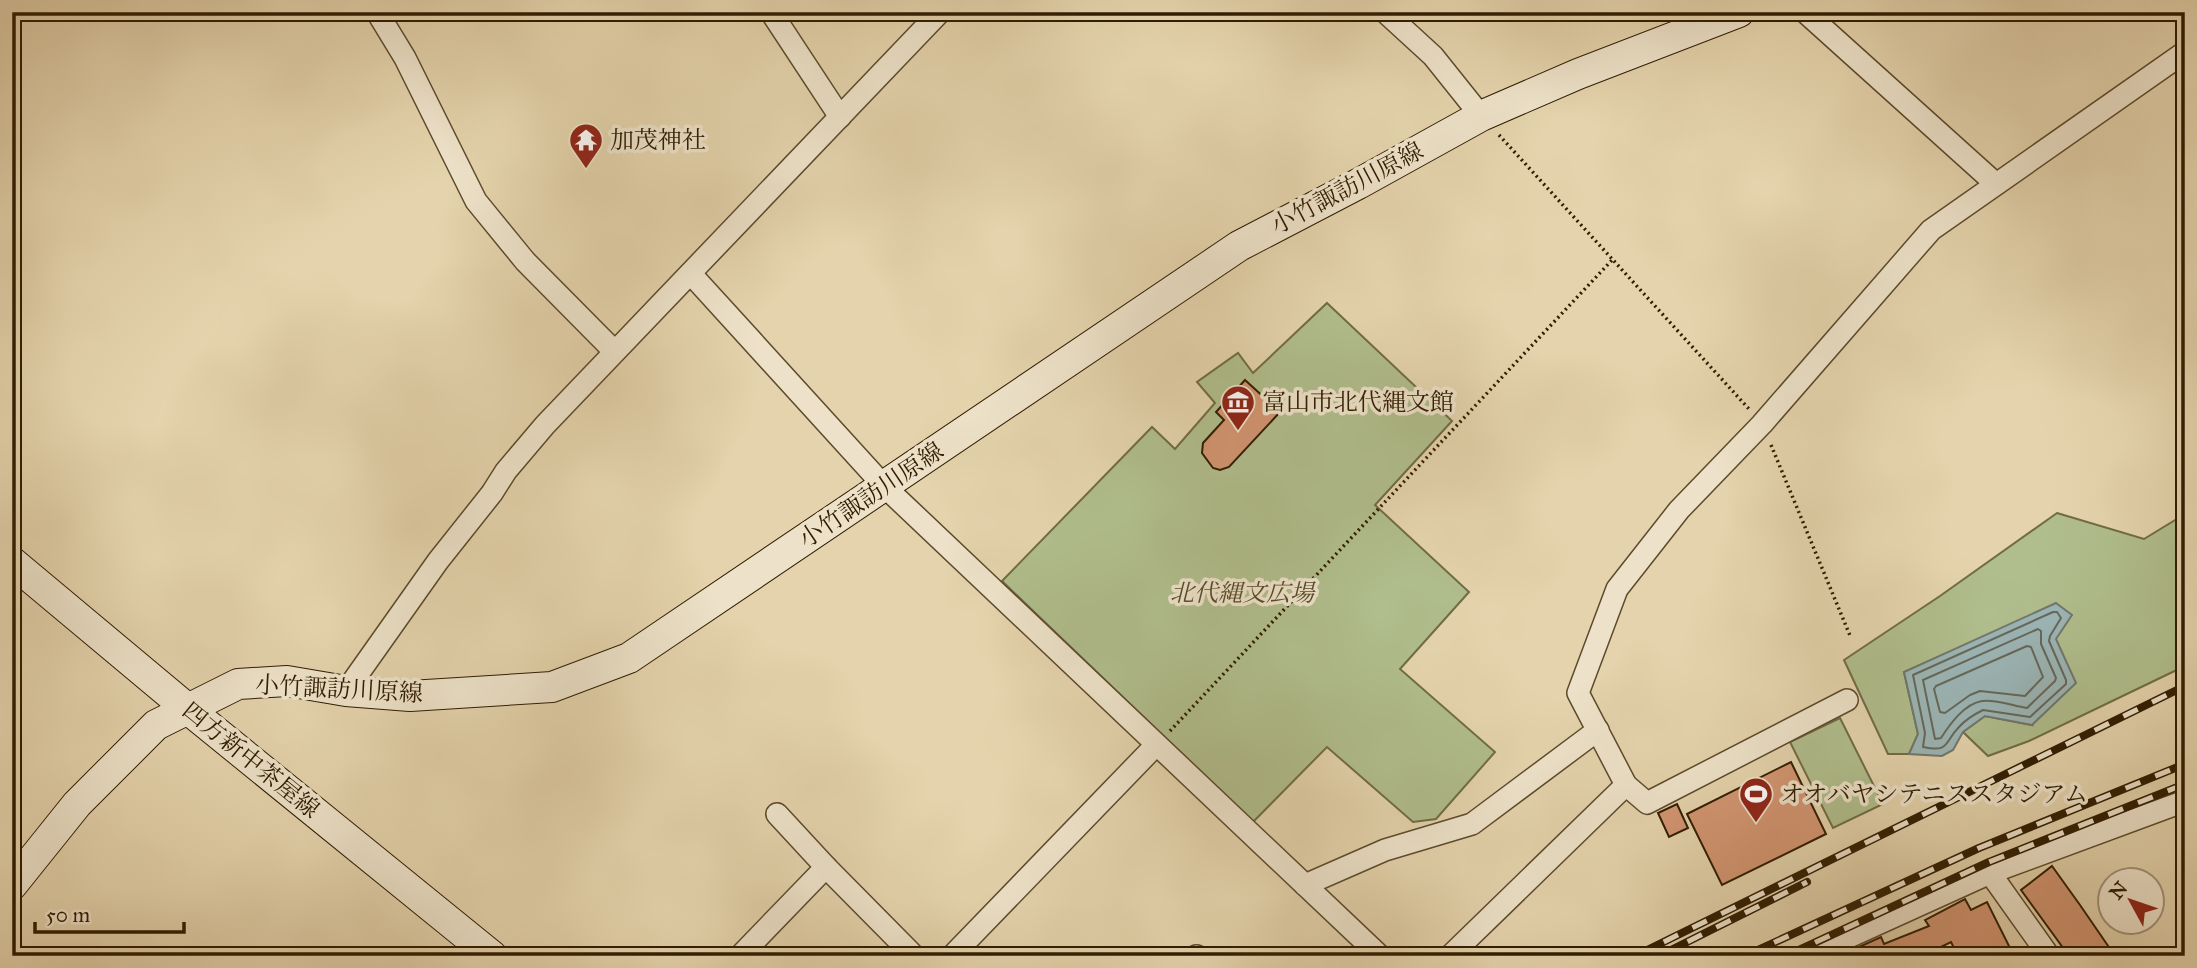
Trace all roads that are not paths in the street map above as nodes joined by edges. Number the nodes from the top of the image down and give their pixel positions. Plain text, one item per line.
1 (377, 12) edge
2 (771, 12) edge
3 (940, 12) edge
4 (1385, 12) edge
5 (1738, 12) edge
6 (1805, 12) edge
7 (2185, 52) edge
8 (1481, 116) junction
9 (840, 117) junction
10 (1996, 184) junction
11 (691, 274) junction
12 (614, 351) junction
13 (884, 486) junction
14 (12, 562) edge
15 (346, 691) junction
16 (1847, 700) dead end
17 (189, 710) junction
18 (1598, 730) junction
19 (1156, 745) junction
20 (1626, 785) junction
21 (2185, 801) edge
22 (777, 814) dead end
23 (825, 867) junction
24 (1990, 873) junction
25 (1305, 885) junction
26 (12, 886) edge
27 (492, 956) edge
28 (740, 956) edge
29 (914, 956) edge
30 (952, 956) edge
31 (1380, 956) edge
32 (1450, 956) edge
33 (1807, 956) edge
34 (2049, 956) edge

1 - 12 street
2 - 9 street
3 - 9 street
4 - 8 street
5 - 8 main road, 小竹諏訪川原線
6 - 10 street
7 - 10 street
8 - 13 main road, 小竹諏訪川原線
9 - 11 street
10 - 18 street
11 - 12 street
11 - 13 street
12 - 15 street
13 - 15 main road, 小竹諏訪川原線
13 - 19 street
14 - 17 main road, 四方新中茶屋線
15 - 17 main road, 小竹諏訪川原線
16 - 20 street
17 - 26 main road, 小竹諏訪川原線
17 - 27 main road, 四方新中茶屋線
18 - 20 street
18 - 25 street
19 - 25 street
19 - 30 street
20 - 32 street
21 - 24 street
22 - 23 street
23 - 28 street
23 - 29 street
24 - 33 street
24 - 34 street
25 - 31 street

